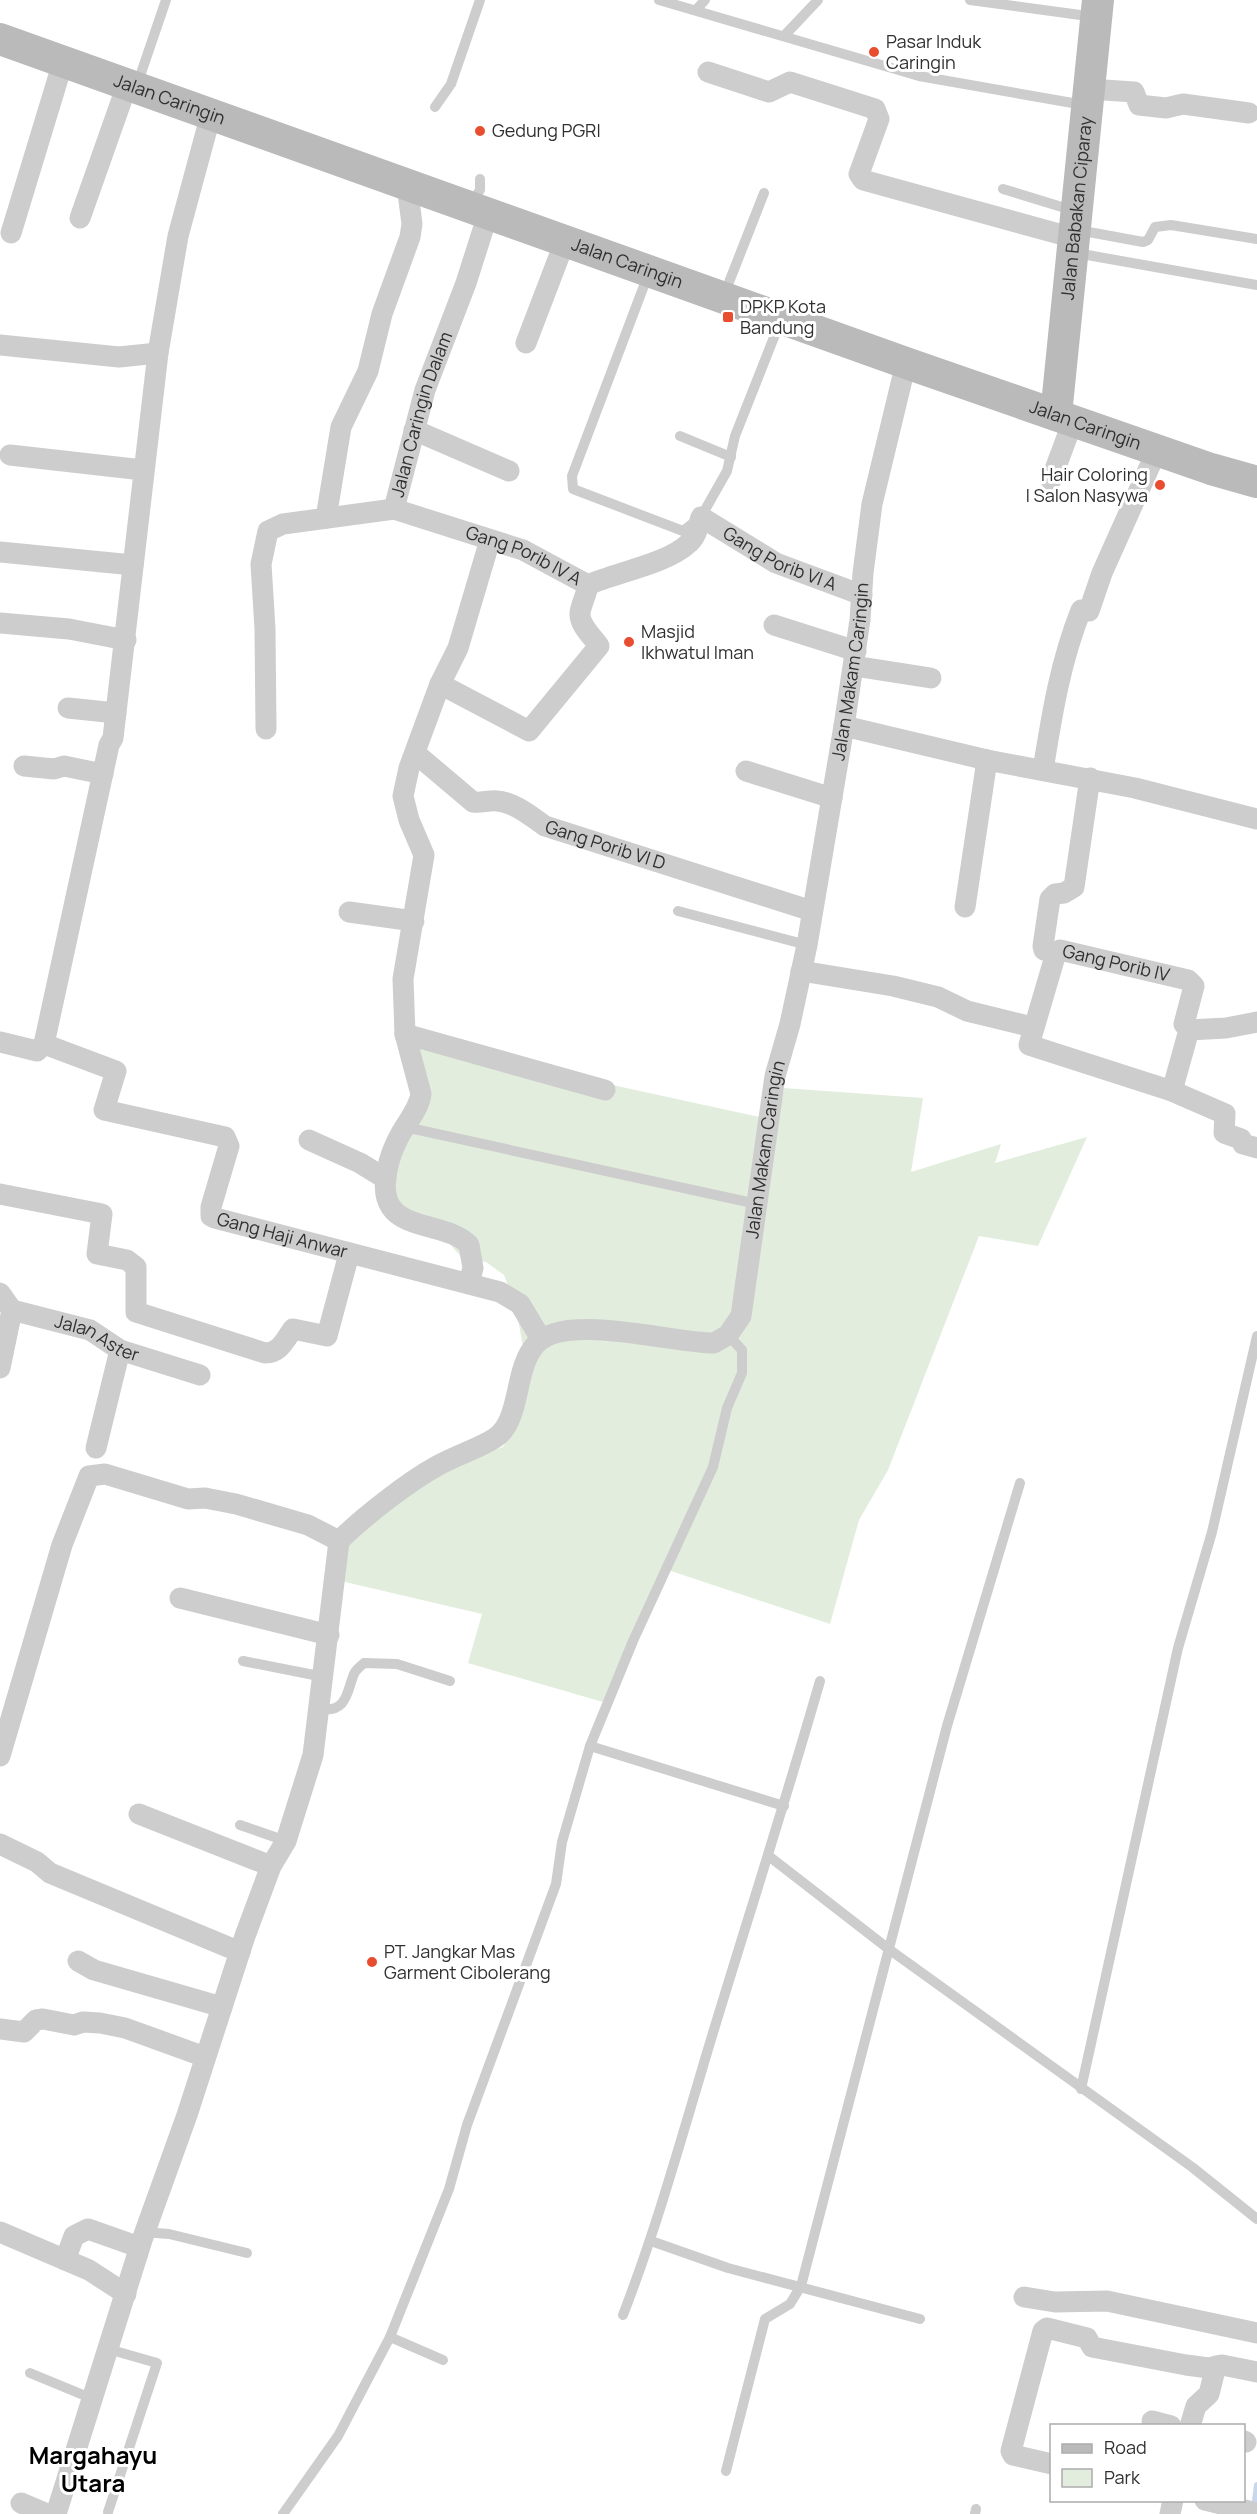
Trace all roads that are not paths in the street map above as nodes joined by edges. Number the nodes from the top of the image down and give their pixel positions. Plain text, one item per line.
1 (166, 0) edge
2 (480, 0) edge
3 (659, 0) edge
4 (705, 0) edge
5 (818, 0) edge
6 (970, 0) edge
7 (1097, 8) edge
8 (696, 10) junction
9 (784, 36) junction
10 (0, 39) edge
11 (63, 62) junction
12 (708, 72) dead end
13 (132, 86) junction
14 (1088, 98) junction
15 (435, 107) dead end
16 (1249, 113) dead end
17 (211, 114) junction
18 (407, 185) junction
19 (1003, 189) dead end
20 (764, 193) dead end
21 (479, 200) junction
22 (80, 218) dead end
23 (11, 232) dead end
24 (1074, 233) junction
25 (1257, 239) edge
26 (565, 241) junction
27 (649, 272) junction
28 (1257, 285) edge
29 (723, 298) junction
30 (782, 319) junction
31 (526, 343) dead end
32 (0, 345) edge
33 (158, 353) junction
34 (906, 363) junction
35 (1064, 418) junction
36 (414, 430) junction
37 (680, 436) dead end
38 (1157, 450) junction
39 (10, 454) dead end
40 (731, 457) junction
41 (143, 470) junction
42 (508, 471) dead end
43 (1051, 480) dead end
44 (1257, 482) edge
45 (394, 509) junction
46 (701, 517) junction
47 (326, 518) junction
48 (490, 540) junction
49 (0, 552) edge
50 (133, 565) junction
51 (588, 585) junction
52 (862, 595) junction
53 (0, 622) edge
54 (774, 625) dead end
55 (126, 640) junction
56 (855, 658) junction
57 (931, 678) dead end
58 (440, 684) junction
59 (68, 708) dead end
60 (116, 713) junction
61 (844, 726) junction
62 (266, 729) dead end
63 (415, 753) junction
64 (987, 760) junction
65 (24, 766) dead end
66 (1043, 770) junction
67 (746, 771) dead end
68 (103, 774) junction
69 (1090, 778) junction
70 (832, 798) junction
71 (1257, 819) edge
72 (965, 907) dead end
73 (678, 911) dead end
74 (812, 911) junction
75 (349, 912) dead end
76 (414, 921) junction
77 (807, 945) junction
78 (1056, 953) junction
79 (801, 971) junction
80 (1257, 1022) edge
81 (1032, 1027) junction
82 (1189, 1030) junction
83 (405, 1034) junction
84 (0, 1042) edge
85 (44, 1044) junction
86 (605, 1090) dead end
87 (1172, 1091) junction
88 (405, 1127) junction
89 (309, 1140) dead end
90 (1257, 1148) edge
91 (386, 1179) junction
92 (0, 1194) edge
93 (756, 1203) junction
94 (349, 1254) junction
95 (469, 1282) junction
96 (6, 1301) edge
97 (728, 1335) junction
98 (1257, 1336) edge
99 (541, 1339) junction
100 (120, 1350) junction
101 (0, 1368) edge
102 (200, 1375) dead end
103 (96, 1448) dead end
104 (1020, 1483) dead end
105 (342, 1538) junction
106 (180, 1598) dead end
107 (329, 1635) junction
108 (243, 1661) dead end
109 (325, 1667) junction
110 (450, 1681) dead end
111 (820, 1681) dead end
112 (320, 1709) junction
113 (590, 1746) junction
114 (0, 1756) edge
115 (784, 1806) junction
116 (139, 1814) dead end
117 (240, 1825) dead end
118 (286, 1841) junction
119 (0, 1844) edge
120 (770, 1857) junction
121 (271, 1866) junction
122 (890, 1950) junction
123 (240, 1952) junction
124 (78, 1961) dead end
125 (222, 2007) junction
126 (0, 2030) edge
127 (205, 2057) junction
128 (1081, 2089) junction
129 (1257, 2219) edge
130 (0, 2232) edge
131 (142, 2240) junction
132 (651, 2241) junction
133 (248, 2253) dead end
134 (65, 2260) junction
135 (801, 2286) junction
136 (126, 2294) junction
137 (1024, 2297) dead end
138 (623, 2314) dead end
139 (920, 2319) dead end
140 (1257, 2332) edge
141 (390, 2337) junction
142 (108, 2349) junction
143 (444, 2360) dead end
144 (1216, 2366) junction
145 (1257, 2372) edge
146 (30, 2373) dead end
147 (93, 2399) junction
148 (1191, 2424) edge
149 (1050, 2464) edge
150 (726, 2471) dead end
151 (1212, 2502) edge
152 (21, 2503) dead end
153 (108, 2512) dead end
154 (1250, 2512) edge
155 (47, 2514) edge
156 (56, 2514) edge
157 (282, 2514) edge

1 - 13 lane
2 - 15 lane
3 - 8 lane
4 - 8 lane
5 - 9 lane
6 - 7 lane
7 - 14 main road, Jalan Babakan Ciparay
8 - 9 lane
9 - 14 lane
10 - 11 main road, Jalan Caringin
11 - 13 main road, Jalan Caringin
11 - 23 street
12 - 24 street
13 - 17 main road, Jalan Caringin
13 - 22 street
14 - 16 street
14 - 24 main road, Jalan Babakan Ciparay
17 - 18 main road, Jalan Caringin
17 - 33 street
18 - 21 main road, Jalan Caringin
18 - 47 street
19 - 24 lane
20 - 29 lane
21 - 26 main road, Jalan Caringin
21 - 36 street, Jalan Caringin Dalam
24 - 25 lane
24 - 28 lane
24 - 35 main road, Jalan Babakan Ciparay
26 - 27 main road, Jalan Caringin
26 - 31 street
27 - 29 main road, Jalan Caringin
27 - 46 lane
29 - 30 main road, Jalan Caringin
30 - 34 main road, Jalan Caringin
30 - 40 lane
32 - 33 street
33 - 41 street
34 - 35 main road, Jalan Caringin
34 - 52 street, Jalan Makam Caringin
35 - 38 main road, Jalan Caringin
35 - 43 street
36 - 42 street
36 - 45 street, Jalan Caringin Dalam
37 - 40 lane
38 - 44 main road, Jalan Caringin
38 - 66 street
39 - 41 street
40 - 46 lane
41 - 50 street
45 - 47 street, Jalan Caringin Dalam
45 - 48 street, Gang Porib IV A
46 - 51 street, Gang Porib IV A
46 - 52 street, Gang Porib VI A
47 - 62 street, Jalan Caringin Dalam
48 - 51 street, Gang Porib IV A
48 - 58 street
49 - 50 street
50 - 55 street
51 - 58 street
52 - 56 street, Jalan Makam Caringin
53 - 55 street
54 - 56 street
55 - 60 street
56 - 57 street
56 - 61 street, Jalan Makam Caringin
58 - 63 street
59 - 60 street
60 - 68 street
61 - 64 street
61 - 70 street, Jalan Makam Caringin
63 - 74 street, Gang Porib VI D
63 - 76 street
64 - 66 street
64 - 72 street
65 - 68 street
66 - 69 street
67 - 70 street
68 - 85 street
69 - 71 street
69 - 78 street
70 - 74 street, Jalan Makam Caringin
73 - 77 lane
74 - 77 street, Jalan Makam Caringin
75 - 76 street
76 - 83 street
77 - 79 street, Jalan Makam Caringin
78 - 81 street, Gang Porib IV
78 - 82 street, Gang Porib IV
79 - 81 street
79 - 93 street, Jalan Makam Caringin
80 - 82 street
81 - 87 street
82 - 87 street
83 - 86 street
83 - 88 street
84 - 85 street
85 - 94 street, Gang Haji Anwar
87 - 90 street
88 - 91 street
88 - 93 lane
89 - 91 street
91 - 95 street
92 - 94 street
93 - 97 street, Jalan Makam Caringin
94 - 95 street, Gang Haji Anwar
95 - 99 street, Gang Haji Anwar
96 - 100 street, Jalan Aster
96 - 101 street
97 - 99 street
97 - 113 lane
98 - 128 lane
99 - 105 street
100 - 102 street, Jalan Aster
100 - 103 street
104 - 122 lane
105 - 107 street
105 - 114 street
106 - 107 street
107 - 109 street
108 - 109 lane
109 - 112 street
110 - 112 lane
111 - 115 lane
112 - 118 street
113 - 115 lane
113 - 141 lane
115 - 120 lane
116 - 121 street
117 - 118 lane
118 - 121 street
119 - 123 street
120 - 122 lane
120 - 132 lane
121 - 123 street
122 - 128 lane
122 - 135 lane
123 - 125 street
124 - 125 street
125 - 127 street
126 - 127 street
127 - 131 street
128 - 129 lane
130 - 134 street
131 - 133 lane
131 - 134 street
131 - 136 street
132 - 135 lane
132 - 138 lane
134 - 136 street
135 - 139 lane
135 - 150 lane
136 - 142 street
137 - 140 street
141 - 143 lane
141 - 157 lane
142 - 147 street
142 - 153 lane
144 - 145 street
144 - 148 street
144 - 149 street
146 - 147 lane
147 - 156 street
151 - 154 street
152 - 155 street

